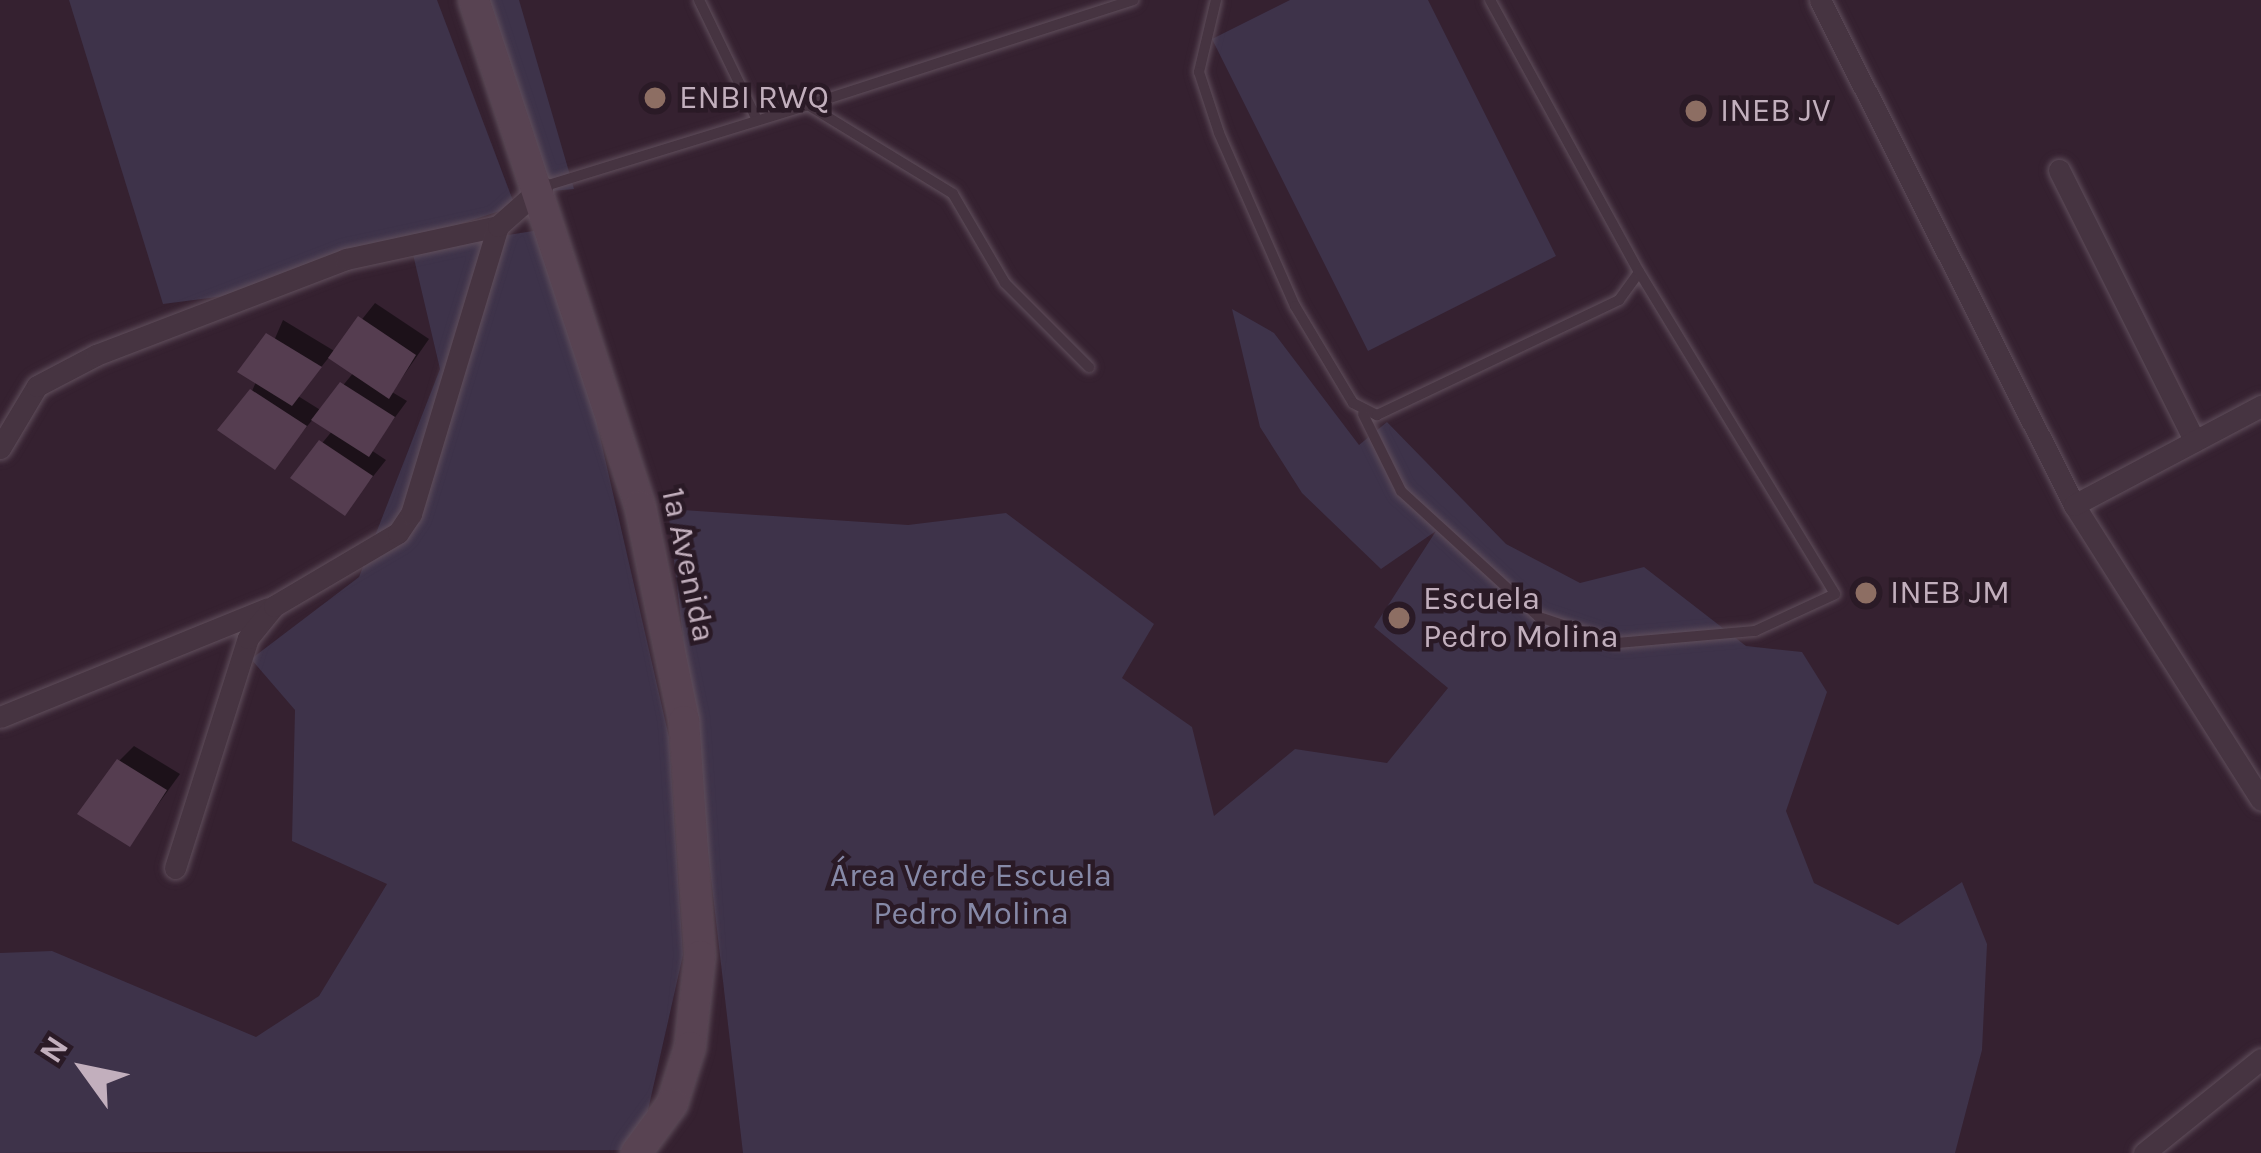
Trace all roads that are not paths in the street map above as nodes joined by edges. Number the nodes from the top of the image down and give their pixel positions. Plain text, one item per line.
1 (474, 0) edge
2 (699, 0) edge
3 (1134, 0) edge
4 (1216, 0) edge
5 (1490, 0) edge
6 (1820, 0) edge
7 (808, 105) junction
8 (756, 118) junction
9 (2059, 170) dead end
10 (542, 187) junction
11 (498, 226) junction
12 (1639, 272) junction
13 (1089, 367) dead end
14 (2261, 406) edge
15 (1364, 414) junction
16 (2195, 441) junction
17 (0, 448) edge
18 (2074, 505) junction
19 (274, 605) junction
20 (0, 717) edge
21 (2261, 800) edge
22 (175, 868) dead end
23 (2261, 1059) edge
24 (636, 1153) edge
25 (2144, 1153) edge

1 - 10 main road, 1a Avenida
2 - 8 lane
3 - 7 lane
4 - 15 lane
5 - 12 lane
6 - 18 street
7 - 8 lane
7 - 13 lane
8 - 10 lane
9 - 16 street
10 - 11 street
10 - 24 main road, 1a Avenida
11 - 17 street
11 - 19 street
12 - 15 lane
12 - 15 lane
14 - 16 street
16 - 18 street
18 - 21 street
19 - 20 street
19 - 22 street
23 - 25 street

